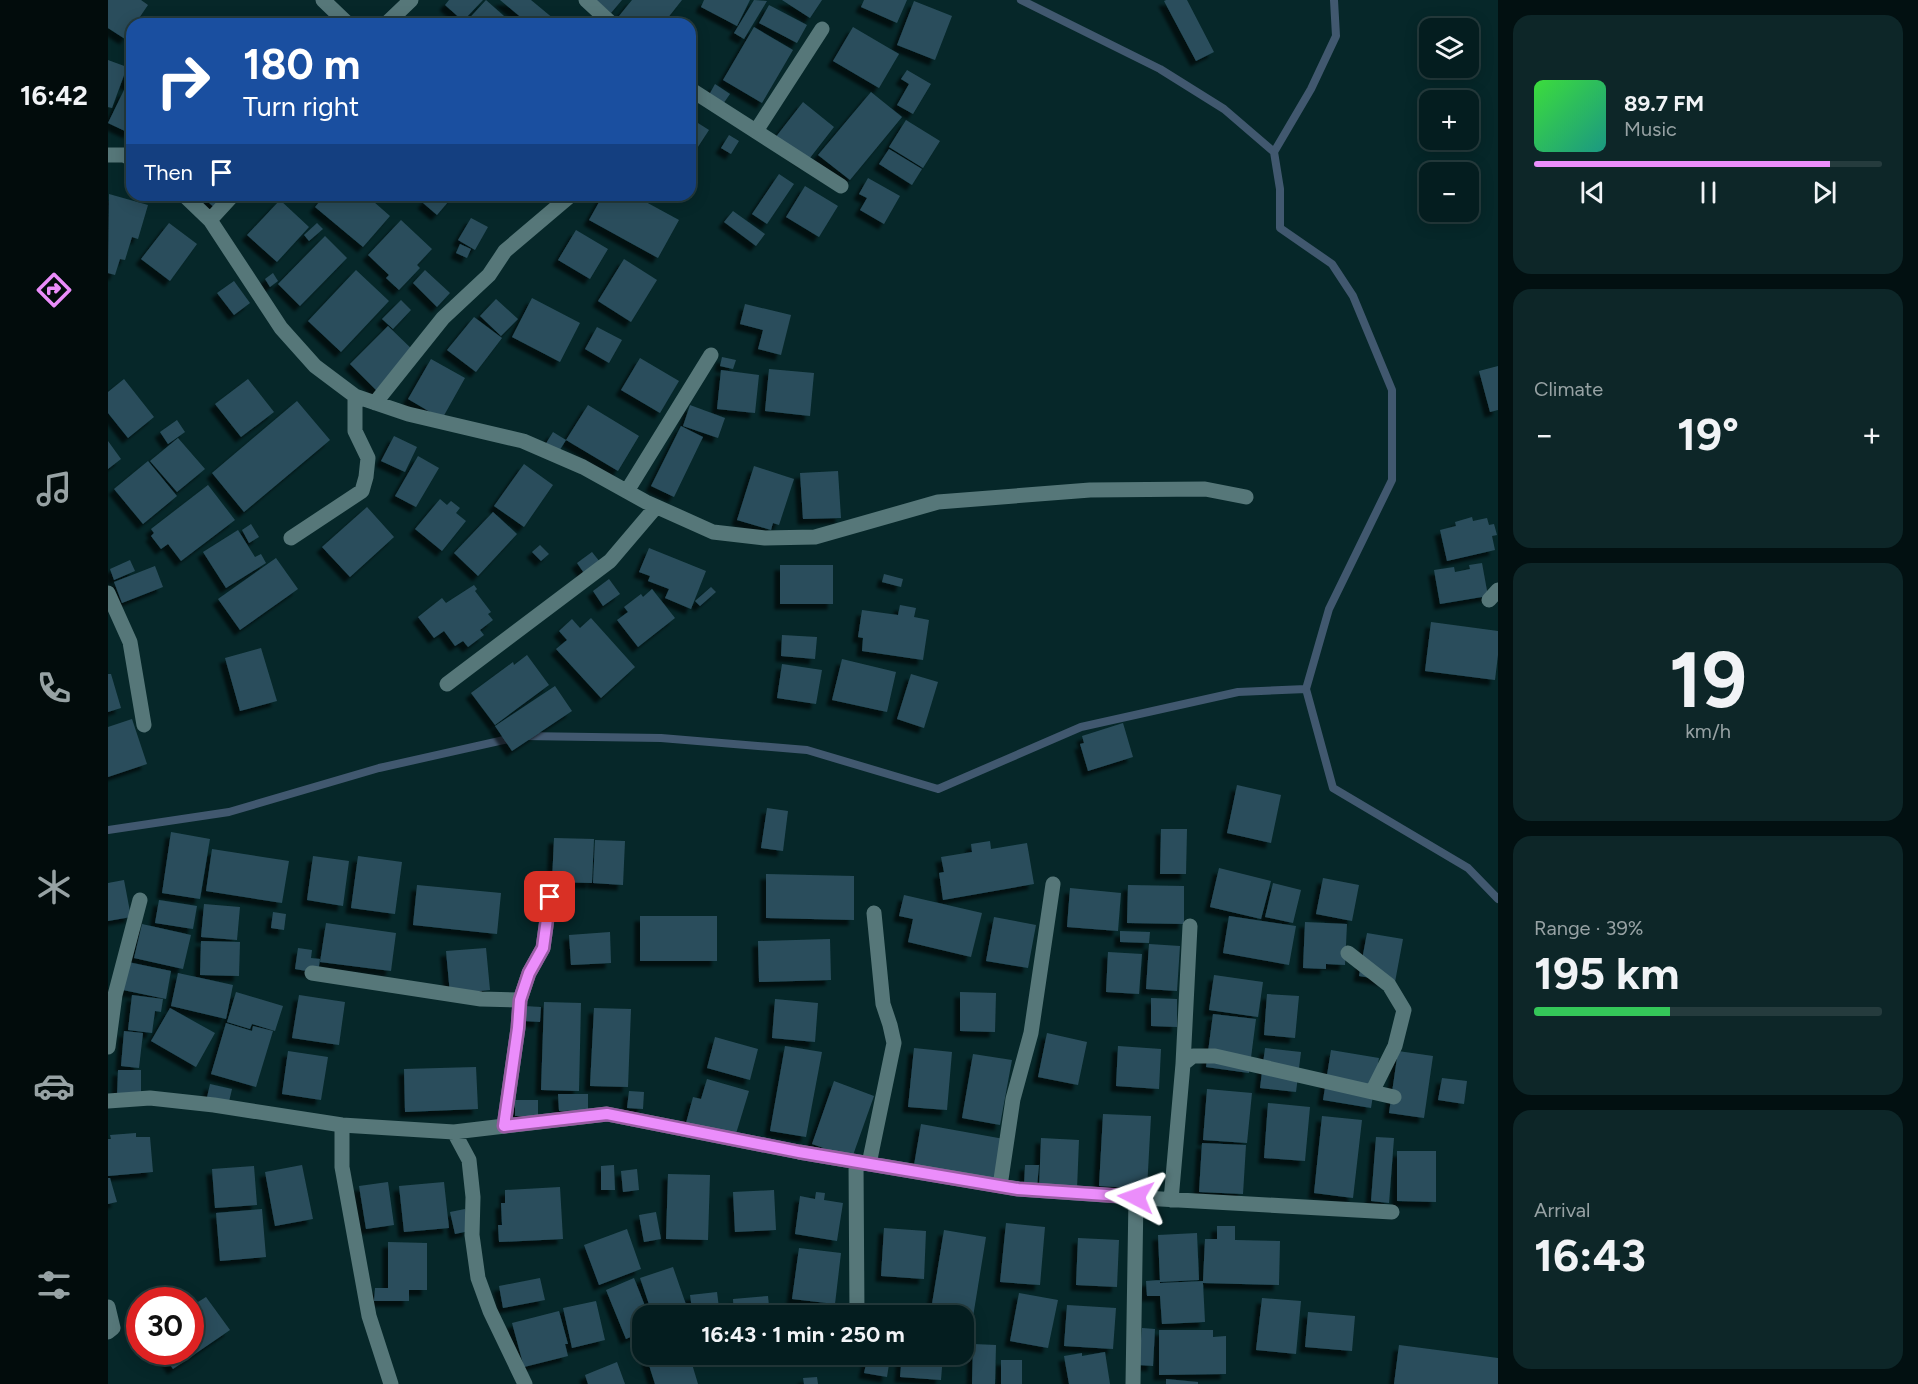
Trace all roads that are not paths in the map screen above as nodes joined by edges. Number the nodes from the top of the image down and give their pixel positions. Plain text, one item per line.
1 (323, 0) edge
2 (411, 0) edge
3 (586, 0) edge
4 (342, 18) edge
5 (392, 18) edge
6 (606, 18) edge
7 (822, 29) dead end
8 (696, 93) edge
9 (756, 131) junction
10 (108, 155) edge
11 (126, 155) edge
12 (841, 186) dead end
13 (190, 201) edge
14 (227, 201) edge
15 (564, 201) edge
16 (210, 220) junction
17 (711, 355) dead end
18 (355, 396) junction
19 (375, 403) junction
20 (627, 491) junction
21 (1246, 497) dead end
22 (656, 507) junction
23 (291, 538) dead end
24 (108, 593) edge
25 (447, 684) dead end
26 (144, 725) dead end
27 (1053, 884) dead end
28 (550, 897) dead end
29 (140, 900) dead end
30 (874, 913) dead end
31 (1190, 926) dead end
32 (1348, 953) dead end
33 (312, 973) dead end
34 (520, 1000) junction
35 (108, 1047) edge
36 (1183, 1065) junction
37 (1372, 1092) junction
38 (1394, 1097) dead end
39 (108, 1101) edge
40 (342, 1125) junction
41 (504, 1126) junction
42 (454, 1132) junction
43 (862, 1163) junction
44 (1000, 1186) junction
45 (1136, 1197) junction
46 (1171, 1200) junction
47 (1392, 1212) dead end
48 (857, 1305) edge
49 (108, 1307) edge
50 (108, 1332) edge
51 (391, 1384) edge
52 (525, 1384) edge
53 (1133, 1384) edge

1 - 4 street
2 - 5 street
3 - 6 street
7 - 9 street
8 - 9 street
9 - 12 street
10 - 11 street
13 - 16 street
14 - 16 street
15 - 19 street
16 - 18 street
17 - 20 street
18 - 19 street
18 - 23 street
19 - 20 street
20 - 22 street
21 - 22 street
22 - 25 street
24 - 26 street
27 - 44 street
28 - 34 street
29 - 35 street
30 - 43 street
31 - 36 street
32 - 37 street
33 - 34 street
34 - 41 street
36 - 37 street
36 - 46 street
37 - 38 street
39 - 40 street
40 - 42 street
40 - 51 street
41 - 42 street
41 - 43 street
42 - 52 street
43 - 44 street
43 - 48 street
44 - 45 street
45 - 46 street
45 - 53 street
46 - 47 street
49 - 50 street

